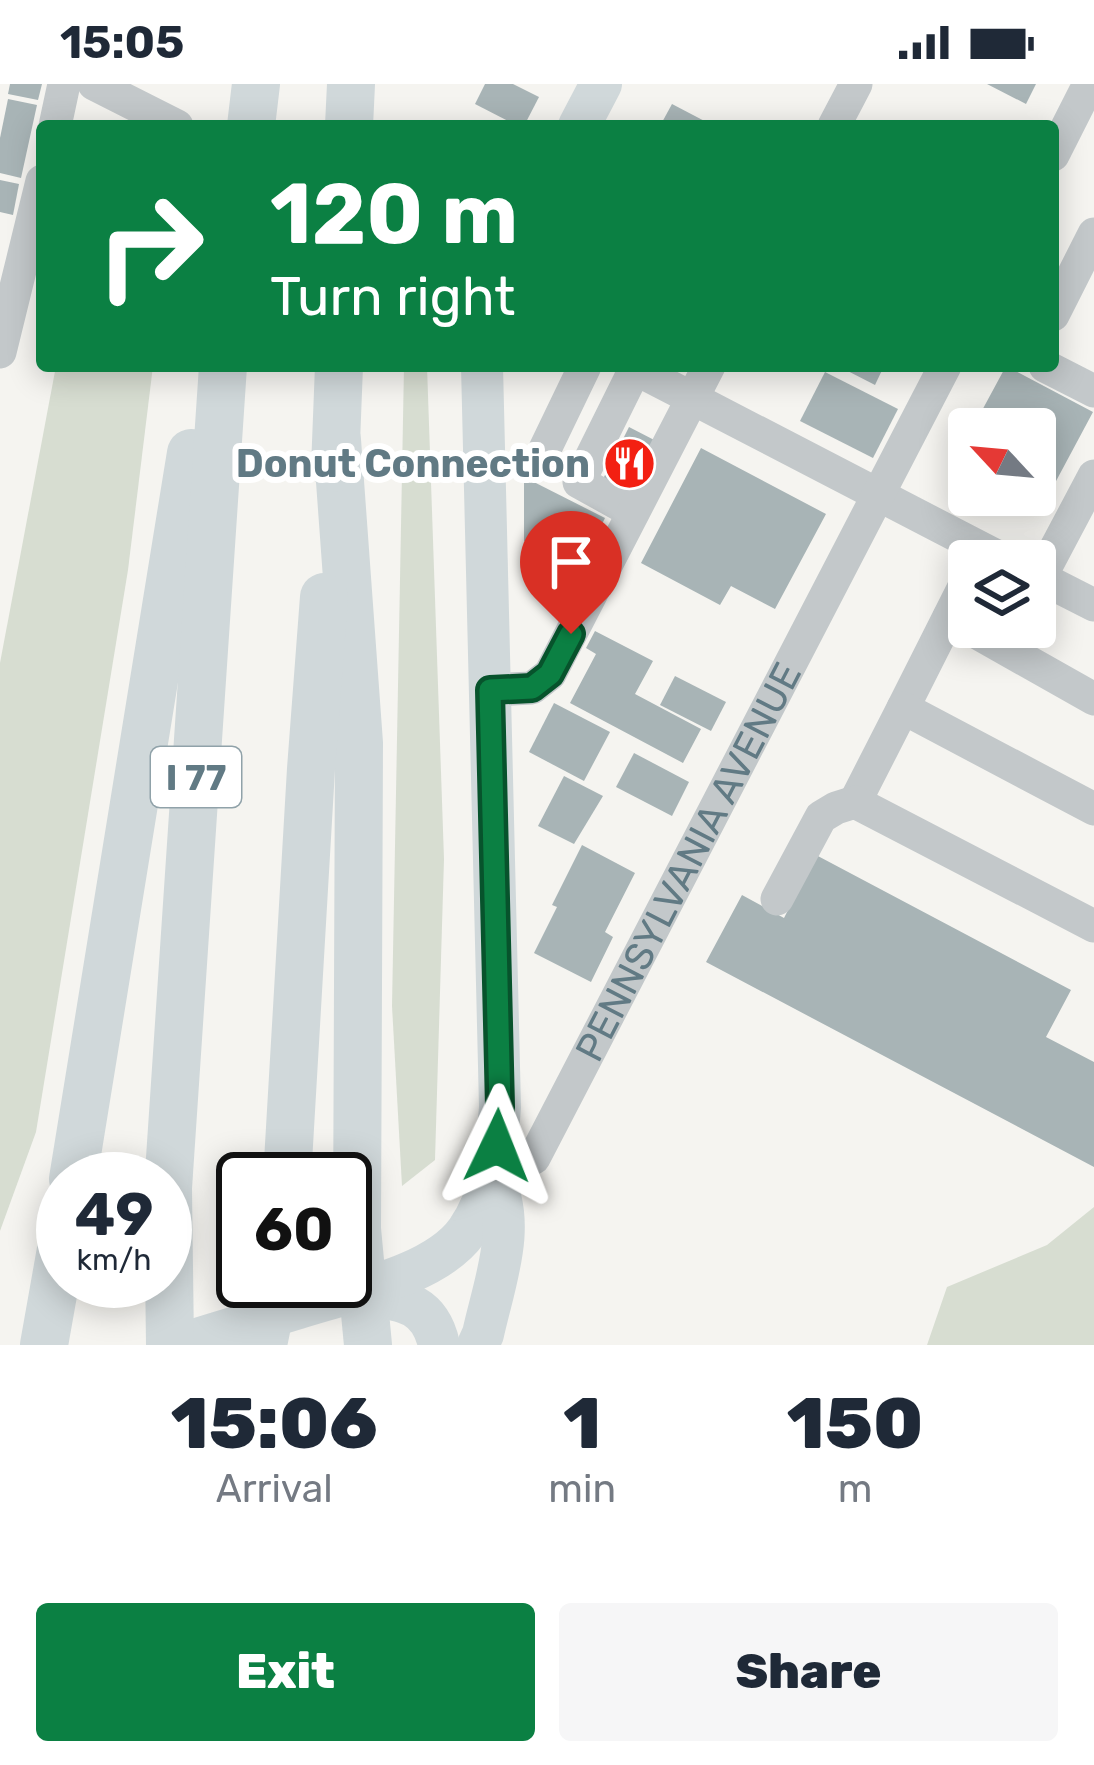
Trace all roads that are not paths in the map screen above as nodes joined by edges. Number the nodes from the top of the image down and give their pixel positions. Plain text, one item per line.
1 (64, 84) edge
2 (94, 84) edge
3 (256, 84) edge
4 (351, 84) edge
5 (601, 84) edge
6 (856, 84) edge
7 (1089, 84) edge
8 (56, 120) edge
9 (165, 120) edge
10 (251, 120) edge
11 (349, 120) edge
12 (582, 120) edge
13 (837, 120) edge
14 (1059, 142) edge
15 (36, 205) edge
16 (1094, 235) edge
17 (1059, 303) edge
18 (0, 352) edge
19 (208, 372) edge
20 (223, 372) edge
21 (340, 372) edge
22 (482, 372) edge
23 (582, 372) edge
24 (630, 372) edge
25 (642, 372) edge
26 (706, 372) edge
27 (941, 372) edge
28 (1056, 372) edge
29 (1094, 392) edge
30 (692, 398) junction
31 (337, 440) junction
32 (544, 449) dead end
33 (1094, 476) edge
34 (878, 496) junction
35 (633, 512) junction
36 (949, 540) edge
37 (1056, 544) edge
38 (1056, 585) edge
39 (1094, 605) edge
40 (948, 619) edge
41 (1004, 648) edge
42 (490, 690) junction
43 (1094, 699) edge
44 (903, 708) junction
45 (855, 802) junction
46 (1094, 809) edge
47 (777, 898) dead end
48 (1094, 926) edge
49 (77, 1152) edge
50 (289, 1152) edge
51 (534, 1158) junction
52 (490, 1175) junction
53 (505, 1235) junction
54 (372, 1285) edge
55 (372, 1296) edge
56 (52, 1308) edge
57 (271, 1308) edge
58 (298, 1308) edge
59 (47, 1341) edge
60 (174, 1345) edge
61 (263, 1345) edge
62 (368, 1345) edge
63 (439, 1345) edge
64 (478, 1345) edge

1 - 8 street
2 - 9 street
3 - 10 highway
4 - 11 highway
5 - 12 main road
6 - 13 street
7 - 14 street
15 - 18 street
16 - 17 street
19 - 49 highway
20 - 60 highway, I 77
21 - 31 highway
22 - 42 main road
23 - 32 street
24 - 35 street
25 - 30 street
26 - 30 street
27 - 34 street, PENNSYLVANIA AVENUE
28 - 29 street
30 - 34 street
30 - 35 street
31 - 50 highway
31 - 62 highway
33 - 37 street
34 - 36 street
34 - 51 street, PENNSYLVANIA AVENUE
35 - 42 street
38 - 39 street
40 - 44 street
41 - 43 street
42 - 52 main road
44 - 45 street
44 - 46 street
45 - 47 street
45 - 48 street
51 - 52 street
51 - 53 street, PENNSYLVANIA AVENUE
52 - 53 main road
52 - 54 main road
53 - 64 main road
55 - 63 main road
56 - 59 highway
57 - 61 highway
58 - 60 main road

